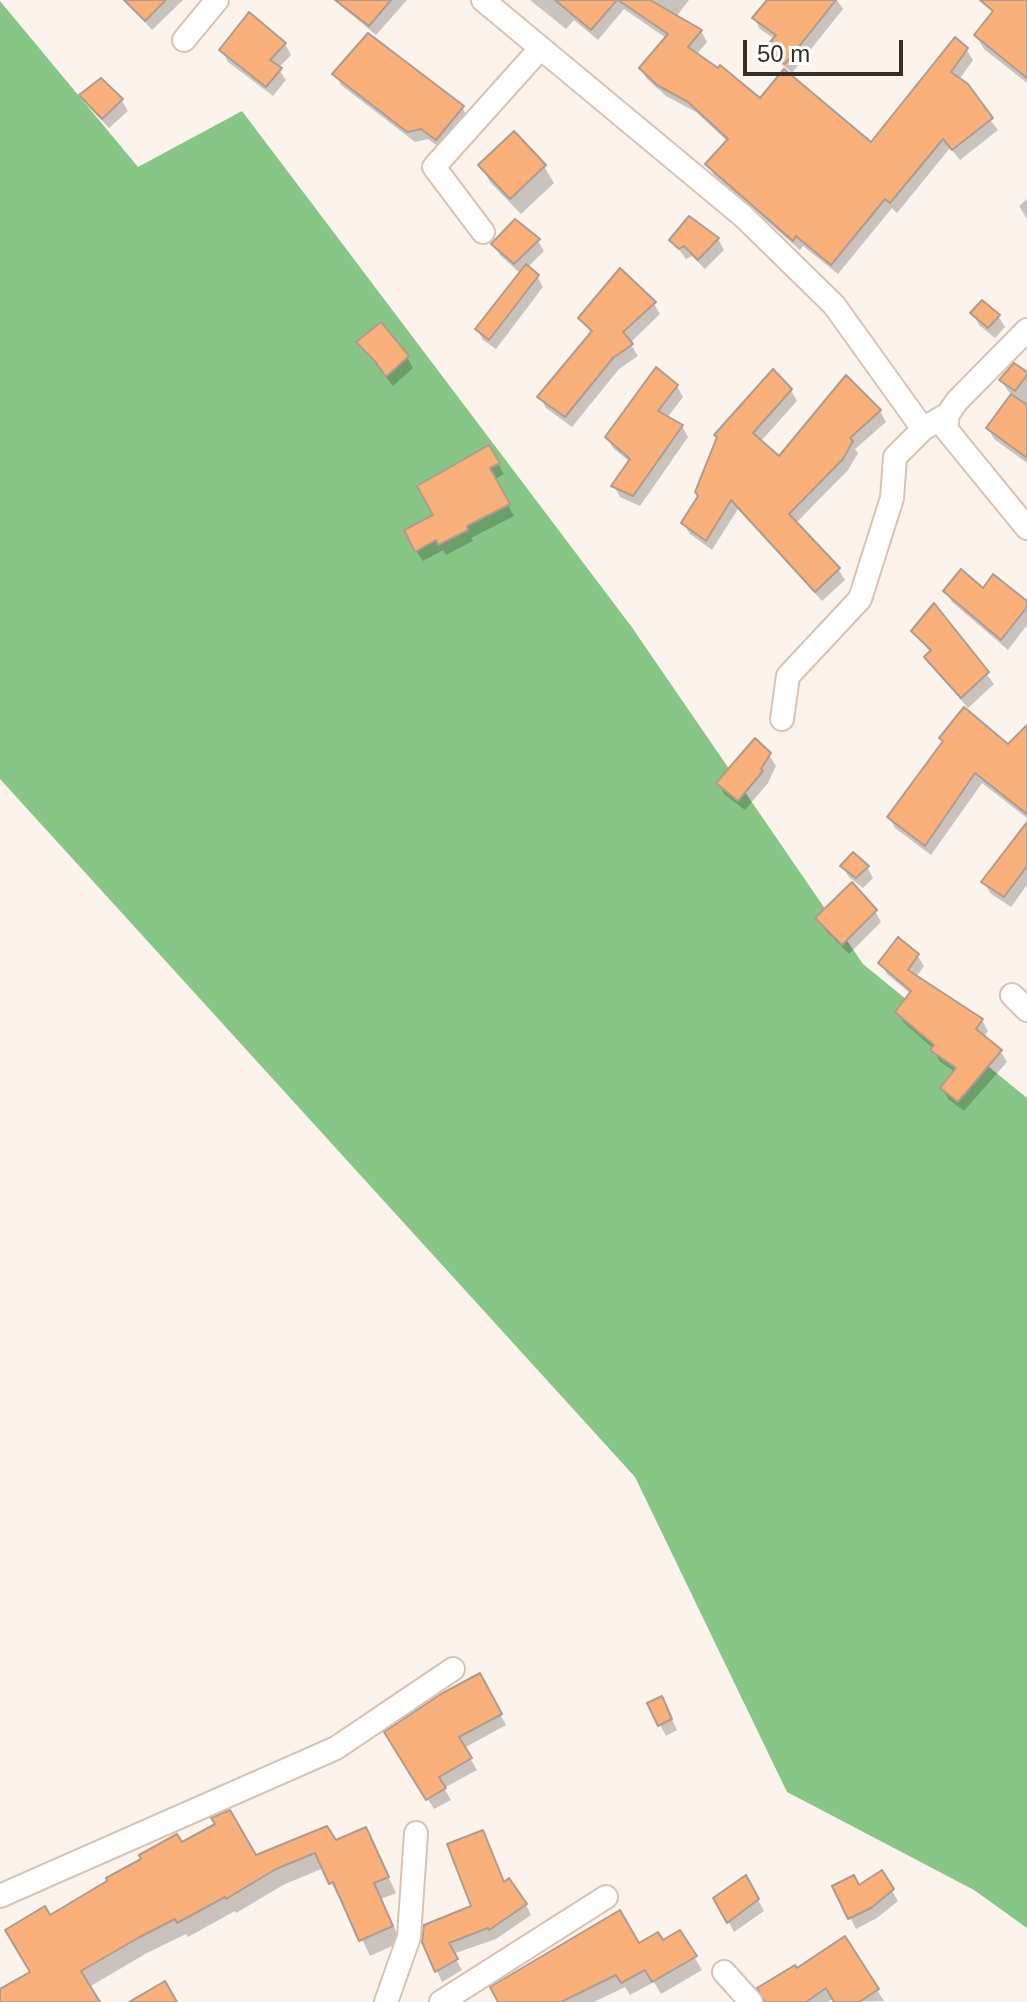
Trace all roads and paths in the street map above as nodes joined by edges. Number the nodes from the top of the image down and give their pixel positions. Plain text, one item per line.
1 (217, 0) edge
2 (483, 0) edge
3 (184, 40) dead end
4 (539, 50) junction
5 (483, 232) dead end
6 (1027, 330) edge
7 (948, 414) junction
8 (923, 429) junction
9 (1027, 528) edge
10 (782, 719) dead end
11 (453, 1669) dead end
12 (416, 1833) dead end
13 (0, 1896) edge
14 (606, 1897) dead end
15 (724, 1972) dead end
16 (386, 2002) edge
17 (441, 2002) edge
18 (751, 2002) edge

1 - 3 street
2 - 4 street
4 - 5 street
4 - 8 street
6 - 7 street
7 - 8 street
7 - 9 street
8 - 10 street
11 - 13 street
12 - 16 street
14 - 17 street
15 - 18 street

